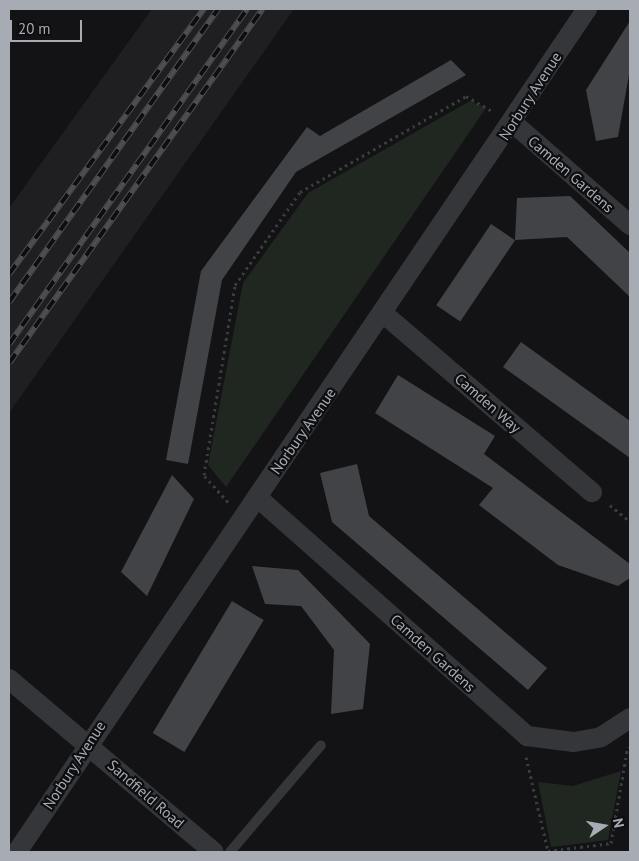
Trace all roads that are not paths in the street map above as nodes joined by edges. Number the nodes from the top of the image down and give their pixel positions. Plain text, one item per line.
1 (587, 9) edge
2 (512, 122) junction
3 (630, 225) edge
4 (384, 314) junction
5 (592, 492) road end
6 (257, 497) junction
7 (9, 679) edge
8 (627, 721) edge
9 (86, 743) junction
10 (321, 745) dead end
11 (17, 852) edge
12 (214, 852) edge
13 (230, 852) edge

1 - 2 street, Norbury Avenue
2 - 3 street, Camden Gardens
2 - 4 street, Norbury Avenue
4 - 5 street, Camden Way
4 - 6 street, Norbury Avenue
6 - 8 street, Camden Gardens
6 - 9 street, Norbury Avenue
7 - 9 street, Sandfield Road
9 - 11 street, Norbury Avenue
9 - 12 street, Sandfield Road
10 - 13 lane

